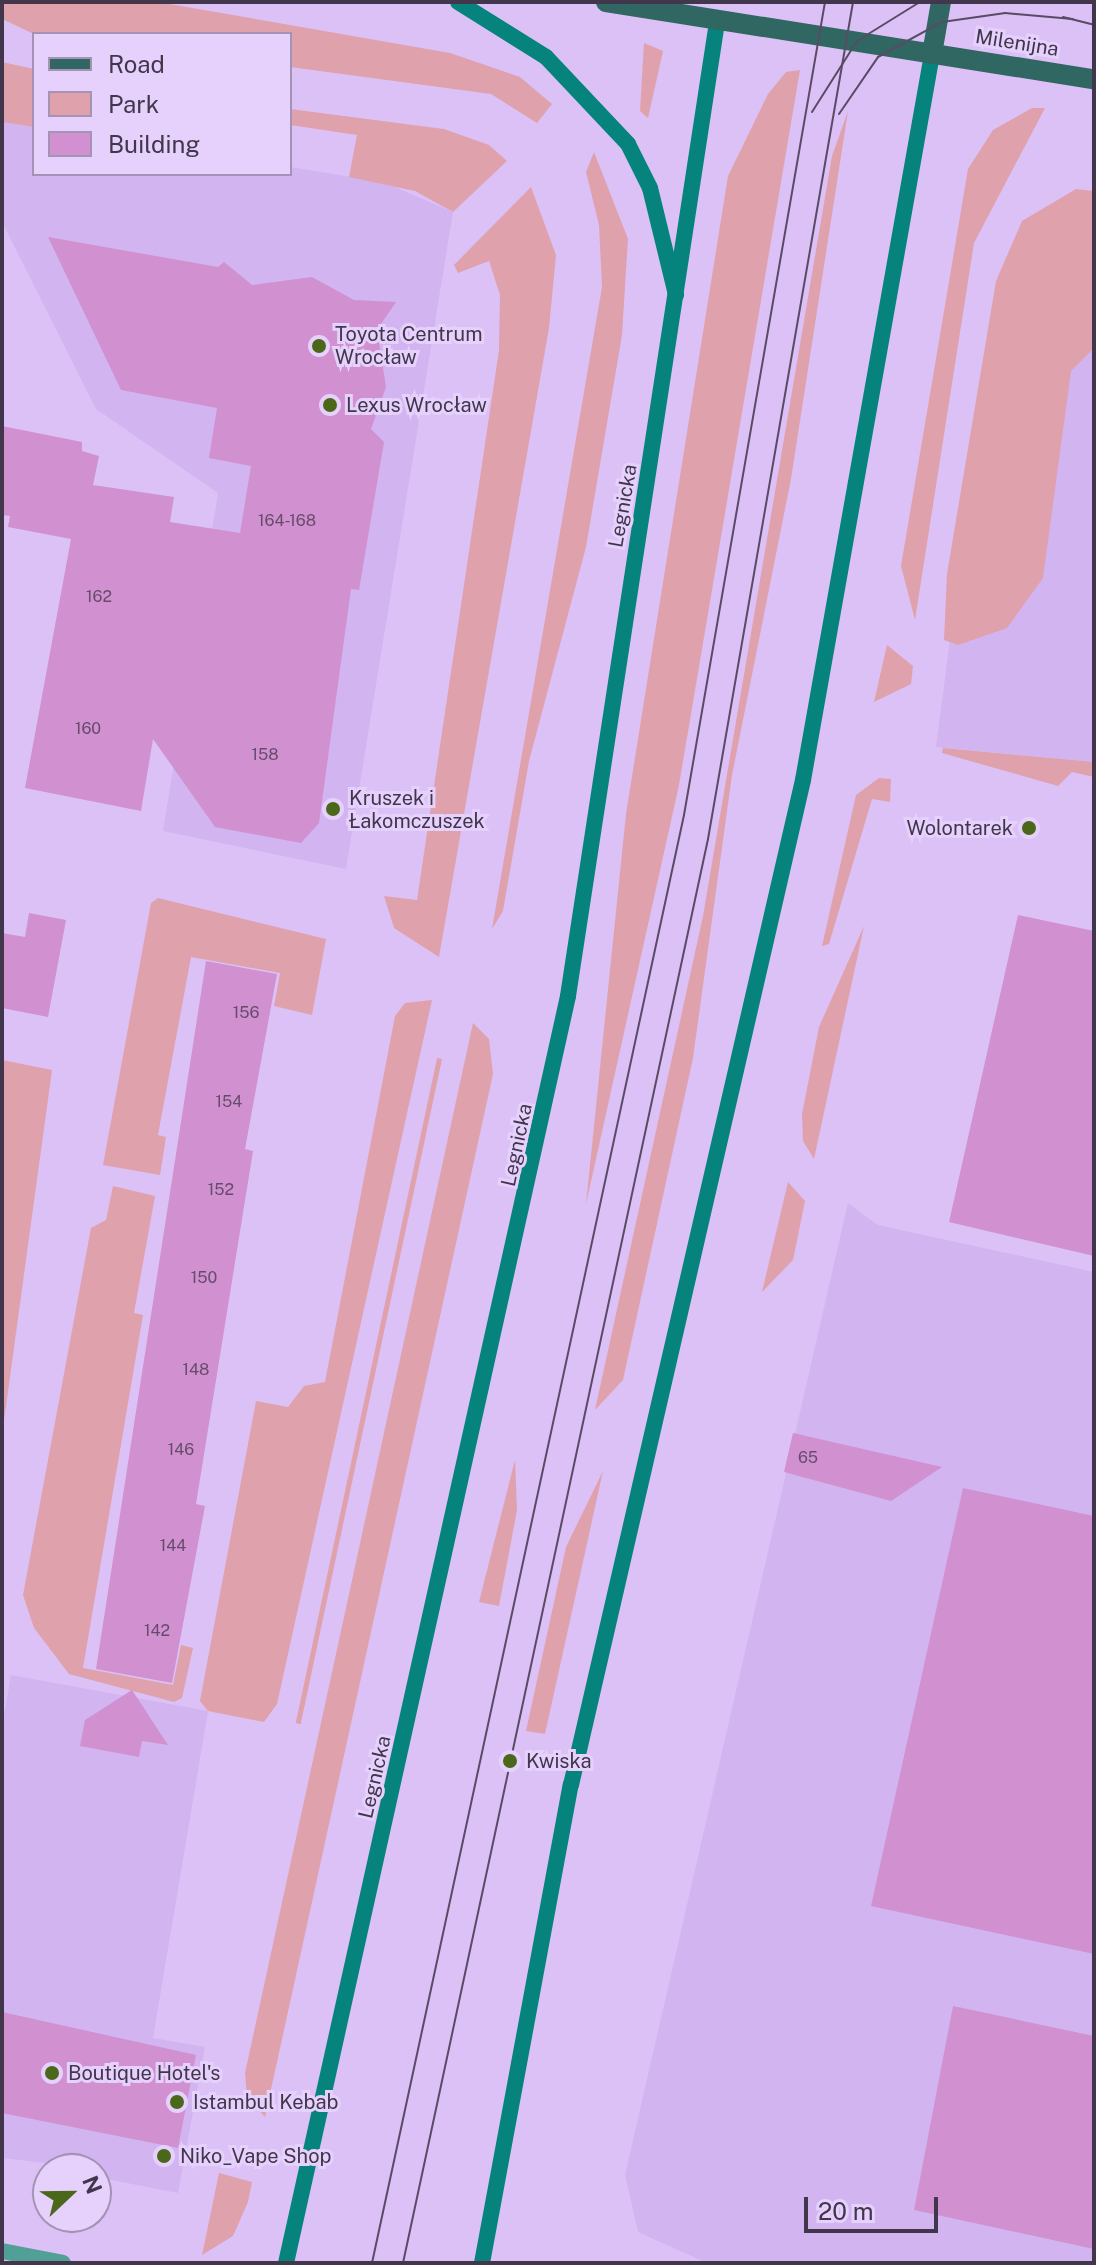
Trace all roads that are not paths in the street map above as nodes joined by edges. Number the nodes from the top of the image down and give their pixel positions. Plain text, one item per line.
1 (458, 2) edge
2 (606, 2) edge
3 (941, 2) edge
4 (718, 12) edge
5 (932, 54) junction
6 (1094, 79) edge
7 (679, 305) junction
8 (2, 2251) edge
9 (63, 2263) edge
10 (286, 2263) edge
11 (482, 2263) edge

1 - 7 main road
2 - 4 main road, Milenijna
3 - 5 main road
4 - 5 main road, Milenijna
4 - 7 main road, Legnicka
5 - 6 main road, Milenijna
5 - 11 main road
7 - 10 main road, Legnicka
8 - 9 street

